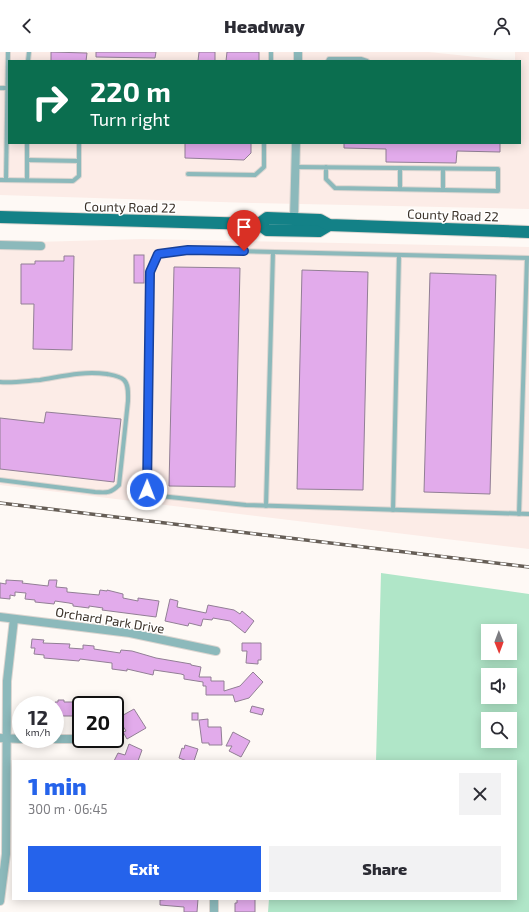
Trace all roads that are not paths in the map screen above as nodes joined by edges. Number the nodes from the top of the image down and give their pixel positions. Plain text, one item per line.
1 (8, 52) edge
2 (328, 60) edge
3 (364, 60) edge
4 (0, 88) edge
5 (8, 88) edge
6 (27, 144) edge
7 (79, 144) edge
8 (264, 144) edge
9 (296, 144) edge
10 (27, 160) junction
11 (79, 161) junction
12 (295, 167) junction
13 (326, 167) junction
14 (400, 168) junction
15 (443, 169) junction
16 (188, 174) dead end
17 (0, 180) edge
18 (6, 180) junction
19 (27, 180) junction
20 (400, 189) junction
21 (443, 190) junction
22 (0, 217) edge
23 (294, 219) junction
24 (258, 224) junction
25 (329, 225) junction
26 (529, 232) edge
27 (0, 245) edge
28 (41, 246) dead end
29 (273, 252) junction
30 (399, 255) junction
31 (528, 258) edge
32 (0, 382) edge
33 (0, 480) edge
34 (266, 506) junction
35 (393, 510) junction
36 (519, 514) junction
37 (529, 514) edge
38 (0, 617) edge
39 (14, 619) junction
40 (216, 651) dead end
41 (3, 738) edge
42 (6, 854) edge
43 (214, 900) edge
44 (0, 901) edge
45 (214, 912) edge

1 - 5 lane
2 - 3 lane
4 - 5 lane
5 - 18 lane
6 - 10 lane
7 - 11 lane
8 - 16 lane
9 - 12 street
10 - 11 lane
10 - 19 lane
11 - 19 lane
12 - 13 lane
12 - 23 street
13 - 14 lane
13 - 20 lane
14 - 15 lane
14 - 20 lane
15 - 21 lane
15 - 21 lane
17 - 18 lane
18 - 19 lane
20 - 21 lane
22 - 24 main road, County Road 22
23 - 24 main road, County Road 22
23 - 25 main road, County Road 22
24 - 25 main road, County Road 22
25 - 26 main road, County Road 22
27 - 28 street
29 - 30 lane
29 - 34 lane
29 - 34 lane
30 - 31 lane
30 - 35 lane
31 - 36 lane
32 - 33 lane
34 - 35 lane
35 - 36 lane
36 - 37 lane
38 - 39 street, Orchard Park Drive
39 - 40 street, Orchard Park Drive
39 - 41 street
41 - 42 street
42 - 44 street
43 - 45 street

